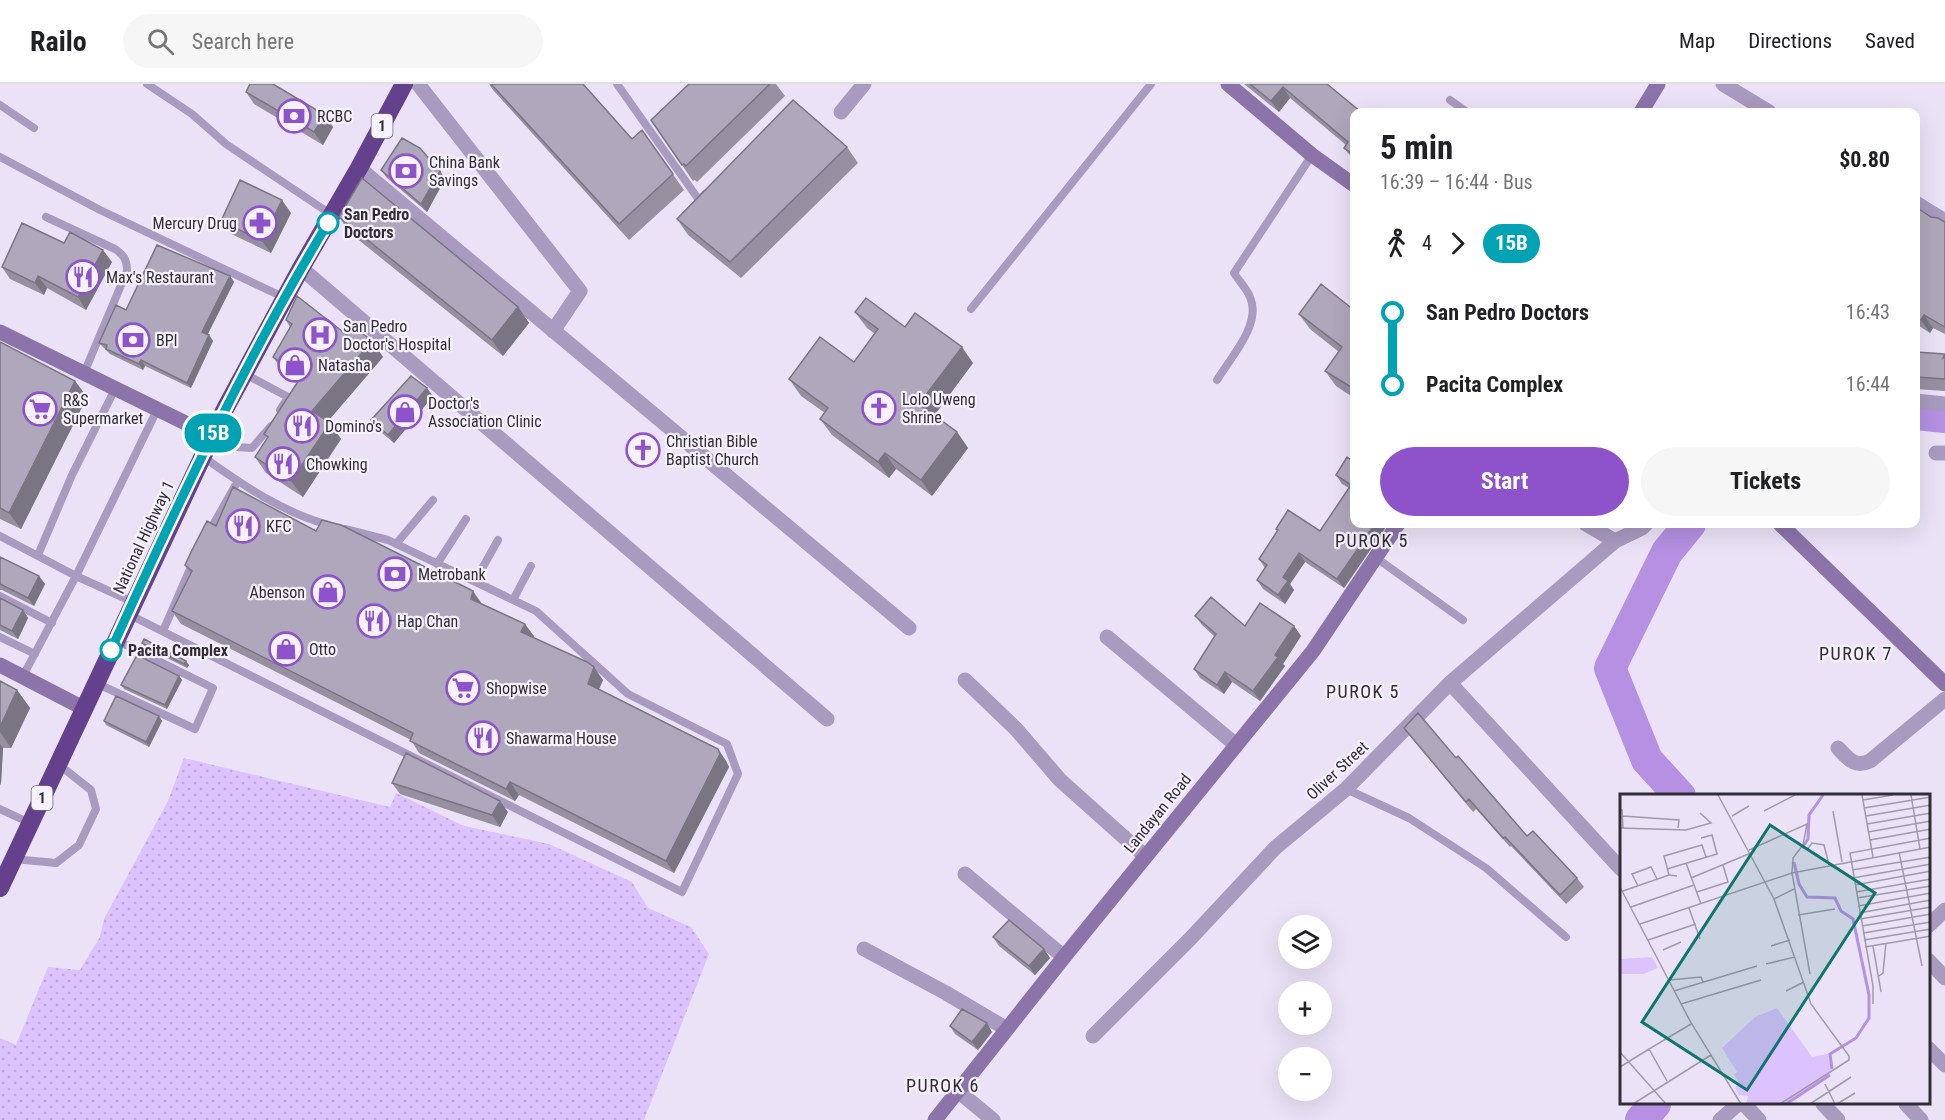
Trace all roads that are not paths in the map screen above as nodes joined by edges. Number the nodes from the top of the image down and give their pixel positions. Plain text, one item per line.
1 (147, 84) edge
2 (404, 84) edge
3 (418, 84) edge
4 (617, 84) edge
5 (864, 84) edge
6 (1151, 84) edge
7 (1228, 84) edge
8 (1658, 84) edge
9 (1723, 84) edge
10 (1450, 100) dead end
11 (0, 105) edge
12 (1461, 108) edge
13 (1643, 108) edge
14 (1762, 108) edge
15 (841, 112) dead end
16 (34, 128) dead end
17 (1312, 155) junction
18 (0, 158) edge
19 (359, 168) junction
20 (1350, 182) edge
21 (716, 184) edge
22 (1920, 205) edge
23 (332, 216) junction
24 (46, 217) dead end
25 (1945, 221) edge
26 (301, 268) junction
27 (285, 298) junction
28 (971, 309) dead end
29 (553, 331) junction
30 (0, 332) edge
31 (84, 373) junction
32 (245, 374) junction
33 (1216, 380) dead end
34 (115, 388) junction
35 (1920, 401) edge
36 (1945, 404) edge
37 (158, 410) junction
38 (212, 436) junction
39 (202, 456) junction
40 (237, 481) junction
41 (434, 500) dead end
42 (466, 519) dead end
43 (1395, 528) edge
44 (1593, 528) edge
45 (1642, 528) edge
46 (1784, 528) edge
47 (0, 536) edge
48 (205, 539) edge
49 (498, 540) dead end
50 (1615, 541) junction
51 (396, 544) junction
52 (38, 555) junction
53 (197, 555) edge
54 (1375, 557) junction
55 (437, 564) junction
56 (531, 566) dead end
57 (76, 576) junction
58 (475, 581) junction
59 (0, 596) edge
60 (513, 600) junction
61 (130, 608) junction
62 (1463, 620) dead end
63 (52, 622) junction
64 (909, 628) dead end
65 (163, 631) junction
66 (0, 637) edge
67 (1107, 637) dead end
68 (115, 640) junction
69 (35, 654) junction
70 (0, 664) edge
71 (23, 676) junction
72 (1942, 677) edge
73 (965, 680) dead end
74 (1450, 682) junction
75 (96, 683) junction
76 (1945, 699) edge
77 (83, 708) junction
78 (827, 719) dead end
79 (1236, 745) junction
80 (1838, 748) dead end
81 (58, 764) junction
82 (1346, 789) junction
83 (0, 808) edge
84 (31, 823) junction
85 (1145, 856) junction
86 (14, 859) junction
87 (1620, 868) edge
88 (964, 874) dead end
89 (2, 880) edge
90 (1945, 910) edge
91 (1930, 925) edge
92 (1566, 937) dead end
93 (864, 949) dead end
94 (1064, 957) junction
95 (1930, 961) edge
96 (1945, 978) edge
97 (1007, 1029) junction
98 (1094, 1036) dead end
99 (1930, 1049) edge
100 (1945, 1065) edge
101 (958, 1091) junction
102 (1737, 1105) edge
103 (1745, 1105) edge
104 (1824, 1105) edge
105 (1907, 1105) edge
106 (935, 1120) edge
107 (993, 1120) edge
108 (1720, 1120) edge
109 (1759, 1120) edge
110 (1838, 1120) edge
111 (1921, 1120) edge

1 - 23 lane
2 - 19 highway, National Highway 1 / 1
3 - 29 street
4 - 21 lane
5 - 15 street
6 - 28 lane
7 - 17 street
8 - 13 street
9 - 14 street
10 - 12 lane
11 - 16 lane
17 - 20 street
17 - 33 lane
18 - 27 lane
19 - 23 highway, National Highway 1 / 1
19 - 29 street
22 - 25 street
23 - 26 highway, National Highway 1 / 1
24 - 31 lane
26 - 27 highway, National Highway 1 / 1
26 - 78 street
27 - 32 highway, National Highway 1 / 1
29 - 64 street
30 - 31 street
31 - 34 street
32 - 38 highway, National Highway 1 / 1
32 - 38 lane
34 - 37 street
34 - 52 lane
35 - 36 street
37 - 38 street
37 - 57 lane
38 - 39 highway, National Highway 1 / 1
39 - 40 lane
39 - 61 highway, National Highway 1 / 1
40 - 48 lane
40 - 51 lane
41 - 51 lane
42 - 55 lane
43 - 54 street, Landayan Road
44 - 50 street
45 - 50 street, Oliver Street
46 - 72 street
47 - 52 lane
49 - 58 lane
50 - 74 street, Oliver Street
51 - 55 lane
52 - 57 lane
53 - 65 lane
54 - 62 lane
54 - 79 street, Landayan Road
55 - 58 lane
56 - 60 lane
57 - 61 lane
57 - 63 lane
58 - 60 lane
59 - 63 lane
60 - 65 lane
61 - 65 lane
61 - 68 highway, National Highway 1 / 1
63 - 69 lane
66 - 69 lane
67 - 79 street
68 - 75 highway, National Highway 1 / 1
68 - 75 lane
69 - 71 lane
70 - 71 street
71 - 77 street
73 - 85 street
74 - 82 street, Oliver Street
74 - 87 street
75 - 77 highway, National Highway 1 / 1
76 - 80 street
77 - 81 highway, National Highway 1 / 1
79 - 85 street, Landayan Road
81 - 84 highway, National Highway 1 / 1
81 - 86 lane
82 - 92 lane
82 - 98 street, Oliver Street
83 - 84 lane
84 - 86 highway, National Highway 1 / 1
85 - 94 street, Landayan Road
86 - 89 highway, National Highway 1 / 1
88 - 94 street
90 - 91 street
93 - 97 street
94 - 97 street, Landayan Road
95 - 96 street
97 - 101 street, Landayan Road
99 - 100 street
101 - 106 street, Landayan Road
101 - 107 street
102 - 108 street
103 - 109 street
104 - 110 street
105 - 111 street

